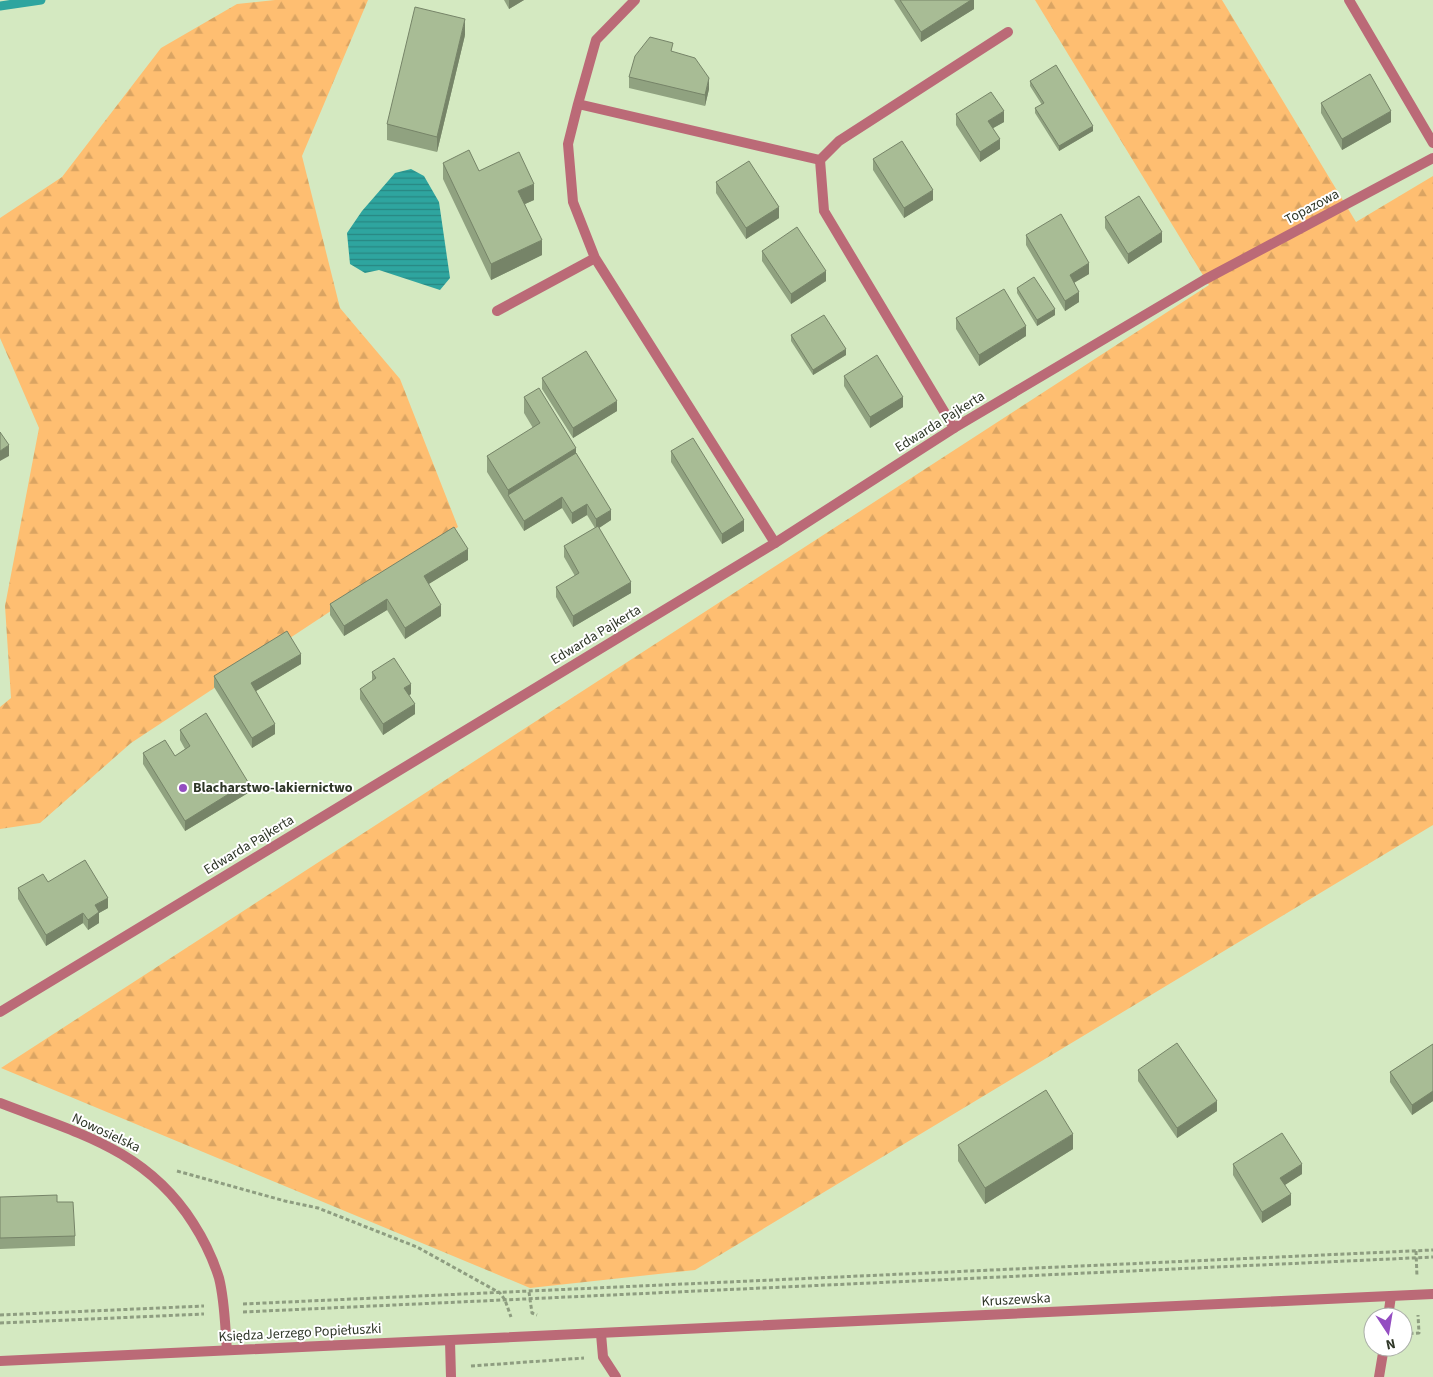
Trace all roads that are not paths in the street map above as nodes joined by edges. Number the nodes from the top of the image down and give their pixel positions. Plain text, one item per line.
1 (635, 0) edge
2 (1349, 0) edge
3 (1008, 32) dead end
4 (578, 104) junction
5 (1433, 143) edge
6 (1433, 158) edge
7 (820, 160) junction
8 (595, 258) junction
9 (1204, 280) joint
10 (497, 311) dead end
11 (954, 428) junction
12 (775, 542) junction
13 (0, 1012) edge
14 (0, 1103) edge
15 (1433, 1294) edge
16 (1391, 1296) junction
17 (1389, 1307) edge
18 (601, 1334) junction
19 (450, 1340) junction
20 (227, 1350) junction
21 (1382, 1357) edge
22 (0, 1361) edge
23 (451, 1377) edge
24 (616, 1377) edge
25 (1379, 1377) edge

1 - 4 street
2 - 5 street
3 - 7 street
4 - 7 street
4 - 8 street
6 - 9 street, Topazowa
7 - 11 street
8 - 10 street
8 - 12 street
9 - 11 street, Edwarda Pajkerta
11 - 12 street, Edwarda Pajkerta
12 - 13 street, Edwarda Pajkerta
14 - 20 street, Nowosielska
15 - 16 street, Kruszewska
16 - 17 street
16 - 18 street, Kruszewska
18 - 19 street, Księdza Jerzego Popiełuszki
18 - 24 street
19 - 20 street, Księdza Jerzego Popiełuszki
19 - 23 street
20 - 22 street, Księdza Jerzego Popiełuszki
21 - 25 street

